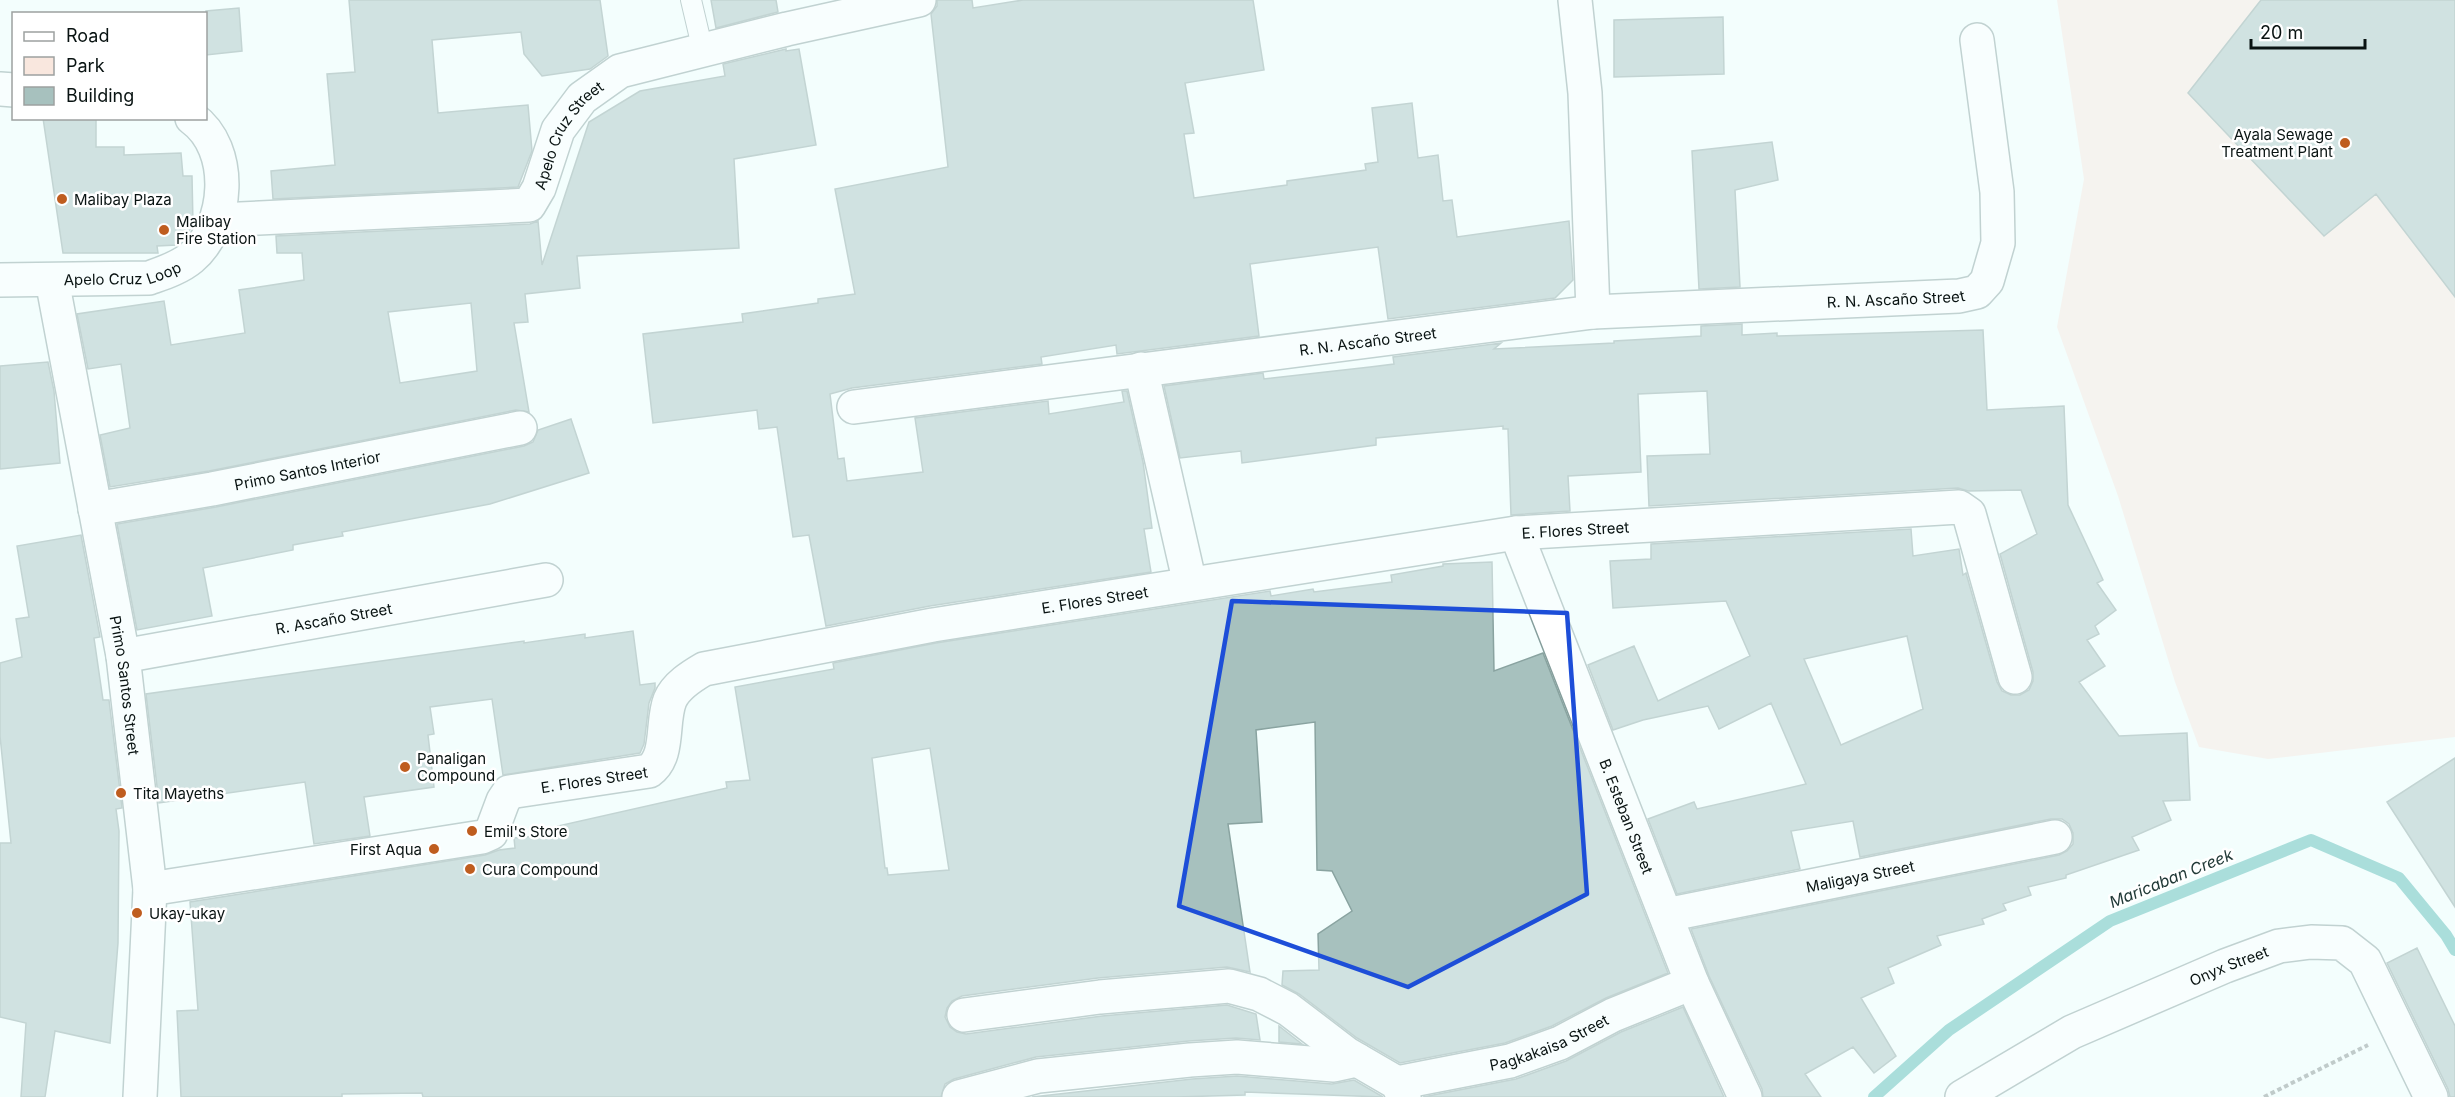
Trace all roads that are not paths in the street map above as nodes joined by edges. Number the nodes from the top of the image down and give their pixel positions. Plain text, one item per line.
1 (691, 0) edge
2 (919, 0) edge
3 (1575, 0) edge
4 (1977, 40) dead end
5 (703, 51) junction
6 (194, 120) edge
7 (218, 220) junction
8 (0, 280) edge
9 (52, 280) junction
10 (1593, 312) junction
11 (1140, 369) junction
12 (854, 407) dead end
13 (520, 428) dead end
14 (95, 509) junction
15 (1516, 533) junction
16 (546, 580) dead end
17 (1190, 584) junction
18 (123, 656) junction
19 (2015, 677) dead end
20 (2055, 837) dead end
21 (150, 889) junction
22 (1666, 915) junction
23 (1692, 983) junction
24 (964, 1015) dead end
25 (1357, 1060) junction
26 (1400, 1090) edge
27 (1980, 1092) edge
28 (140, 1097) edge
29 (959, 1097) edge
30 (1745, 1097) edge
31 (2431, 1097) edge

1 - 5 lane
2 - 5 street, Apelo Cruz Street
3 - 10 street
4 - 10 street, R. N. Ascaño Street
5 - 7 street, Apelo Cruz Street
6 - 7 street, Apelo Cruz Loop
7 - 9 street, Apelo Cruz Loop
8 - 9 street, Apelo Cruz Loop
9 - 14 street, Primo Santos Street
10 - 11 street, R. N. Ascaño Street
11 - 12 street, R. N. Ascaño Street
11 - 17 street
13 - 14 street, Primo Santos Interior
14 - 18 street, Primo Santos Street
15 - 17 street, E. Flores Street
15 - 19 street, E. Flores Street
15 - 22 street, B. Esteban Street
16 - 18 street, R. Ascaño Street
17 - 21 street, E. Flores Street
18 - 21 street, Primo Santos Street
20 - 22 street, Maligaya Street
21 - 28 street, Primo Santos Street
22 - 23 street, B. Esteban Street
23 - 26 street, Pagkakaisa Street
23 - 30 street, B. Esteban Street
24 - 25 street
25 - 26 street
25 - 29 street
27 - 31 street, Onyx Street

